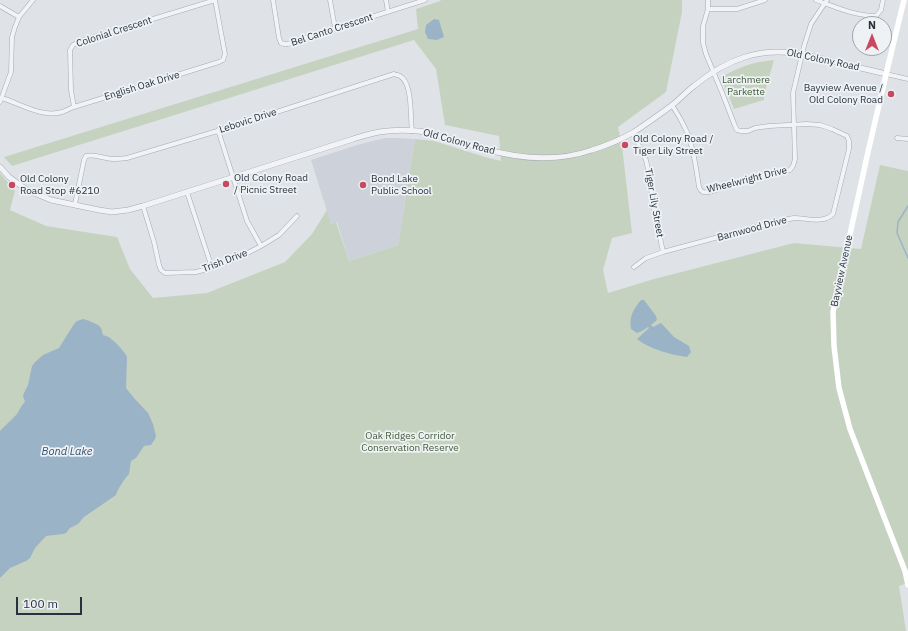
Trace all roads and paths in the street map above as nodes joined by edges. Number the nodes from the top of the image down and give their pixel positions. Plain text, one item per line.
1 (33, 0) edge
2 (215, 0) edge
3 (273, 0) edge
4 (330, 0) edge
5 (386, 0) edge
6 (425, 0) edge
7 (708, 0) edge
8 (766, 0) edge
9 (816, 0) edge
10 (883, 0) edge
11 (904, 0) edge
12 (826, 2) edge
13 (0, 6) edge
14 (708, 9) junction
15 (388, 12) junction
16 (19, 17) junction
17 (335, 28) junction
18 (802, 54) junction
19 (713, 71) junction
20 (886, 74) junction
21 (908, 79) edge
22 (1, 100) edge
23 (672, 105) junction
24 (74, 107) junction
25 (793, 125) junction
26 (218, 130) junction
27 (412, 131) junction
28 (633, 133) junction
29 (897, 138) dead end
30 (908, 139) edge
31 (0, 167) edge
32 (232, 177) junction
33 (187, 192) junction
34 (75, 204) junction
35 (143, 206) junction
36 (297, 216) dead end
37 (261, 246) junction
38 (663, 252) junction
39 (634, 267) dead end
40 (212, 268) junction
41 (908, 584) edge

1 - 16 street
2 - 24 street, Colonial Crescent
2 - 24 street, English Oak Drive
3 - 17 street, Bel Canto Crescent
4 - 17 street
5 - 15 street
6 - 15 street, Bel Canto Crescent
7 - 14 street
8 - 14 street
9 - 12 street
10 - 12 street
11 - 20 main road, Bayview Avenue
12 - 18 street, Wheelwright Drive
13 - 16 street
14 - 19 street
15 - 17 street, Bel Canto Crescent
16 - 22 street
18 - 19 street, Old Colony Road
18 - 20 street, Old Colony Road
18 - 25 street, Wheelwright Drive
19 - 23 street, Old Colony Road
19 - 25 street
20 - 21 street
20 - 41 main road, Bayview Avenue
22 - 24 street, English Oak Drive
23 - 25 street, Wheelwright Drive
23 - 28 street, Old Colony Road
25 - 38 street, Barnwood Drive
26 - 27 street, Lebovic Drive
26 - 32 street
26 - 34 street, Lebovic Drive
27 - 28 street, Old Colony Road
27 - 32 street, Old Colony Road
28 - 38 street, Tiger Lily Street
29 - 30 street
31 - 34 street, Old Colony Road
32 - 33 street, Old Colony Road
32 - 37 street
33 - 35 street, Old Colony Road
33 - 40 street
34 - 35 street, Old Colony Road
35 - 40 street, Trish Drive
36 - 37 street, Trish Drive
37 - 40 street, Trish Drive
38 - 39 street, Barnwood Drive

